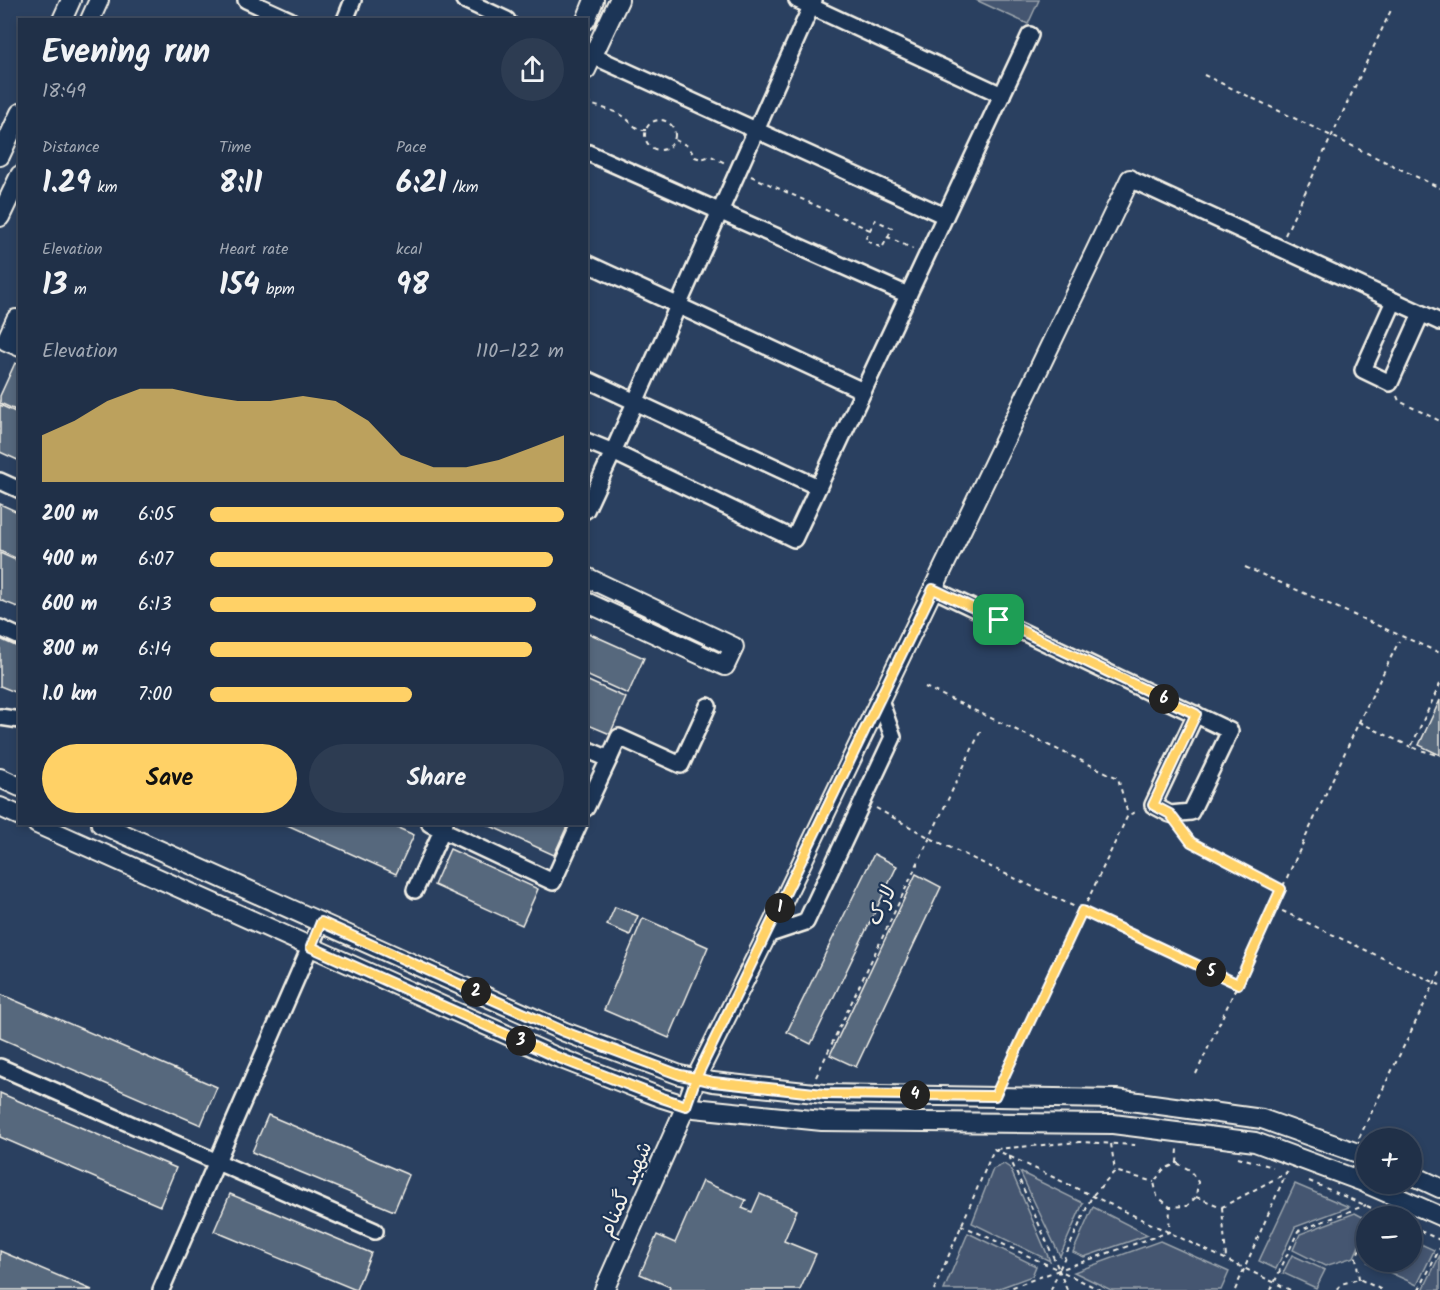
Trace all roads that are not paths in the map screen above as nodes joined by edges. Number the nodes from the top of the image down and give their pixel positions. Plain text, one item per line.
1 (71, 0) edge
2 (99, 0) edge
3 (246, 0) edge
4 (354, 0) edge
5 (464, 0) edge
6 (594, 0) edge
7 (619, 0) edge
8 (807, 2) edge
9 (63, 18) edge
10 (91, 18) edge
11 (286, 18) edge
12 (346, 18) edge
13 (503, 18) edge
14 (587, 18) edge
15 (1030, 35) dead end
16 (590, 63) edge
17 (1002, 95) junction
18 (18, 117) edge
19 (755, 131) junction
20 (588, 153) edge
21 (0, 156) edge
22 (18, 179) edge
23 (1130, 179) joint
24 (720, 211) junction
25 (945, 216) junction
26 (0, 218) edge
27 (588, 264) edge
28 (908, 295) junction
29 (1394, 302) junction
30 (678, 305) junction
31 (1421, 314) junction
32 (18, 320) edge
33 (1440, 322) edge
34 (18, 346) edge
35 (588, 380) edge
36 (863, 391) junction
37 (635, 402) junction
38 (588, 442) edge
39 (613, 452) junction
40 (0, 481) edge
41 (818, 487) junction
42 (18, 489) edge
43 (588, 506) edge
44 (588, 578) edge
45 (933, 589) junction
46 (588, 603) edge
47 (0, 628) edge
48 (18, 636) edge
49 (880, 700) junction
50 (708, 706) dead end
51 (1196, 714) junction
52 (0, 717) edge
53 (18, 720) edge
54 (588, 750) edge
55 (609, 759) junction
56 (0, 778) edge
57 (18, 786) edge
58 (588, 804) edge
59 (0, 807) edge
60 (18, 815) edge
61 (39, 825) edge
62 (103, 825) edge
63 (439, 825) edge
64 (579, 825) edge
65 (415, 890) dead end
66 (321, 922) junction
67 (767, 934) junction
68 (311, 947) junction
69 (0, 1066) edge
70 (696, 1078) junction
71 (686, 1106) junction
72 (1356, 1153) edge
73 (217, 1162) junction
74 (1356, 1179) edge
75 (1422, 1180) edge
76 (1440, 1188) edge
77 (1391, 1194) edge
78 (1440, 1216) edge
79 (375, 1232) dead end
80 (161, 1290) edge
81 (604, 1290) edge

1 - 9 street
2 - 10 street
3 - 11 street
4 - 12 street
5 - 13 street
6 - 14 street
7 - 16 street
8 - 17 street
8 - 19 street
15 - 17 street
16 - 19 street
17 - 25 street
18 - 21 street
19 - 24 street
19 - 25 street
20 - 24 street
22 - 26 street
23 - 29 street
23 - 45 street, شهید گمنام
24 - 28 street
24 - 30 street
25 - 28 street
27 - 30 street
28 - 36 street
29 - 31 street
29 - 31 street
30 - 36 street
30 - 37 street
31 - 33 street
32 - 34 street
35 - 37 street
36 - 41 street
37 - 39 street
37 - 41 street
38 - 39 street
39 - 41 street
39 - 43 street
40 - 42 street
44 - 46 street
45 - 49 street, شهید گمنام
45 - 51 street
47 - 48 street
49 - 67 street, شهید گمنام
49 - 67 street
50 - 55 street
51 - 51 street
52 - 53 street
54 - 55 street
55 - 58 street
56 - 57 street
59 - 60 street
61 - 68 street
62 - 66 street
63 - 64 street
63 - 65 street
66 - 68 street
66 - 70 street
67 - 70 street, شهید گمنام
68 - 71 street
68 - 73 street
69 - 73 street
70 - 71 street, شهید گمنام
70 - 72 street
71 - 74 street
71 - 81 street, شهید گمنام
73 - 79 street
73 - 80 street
75 - 76 street
77 - 78 street

